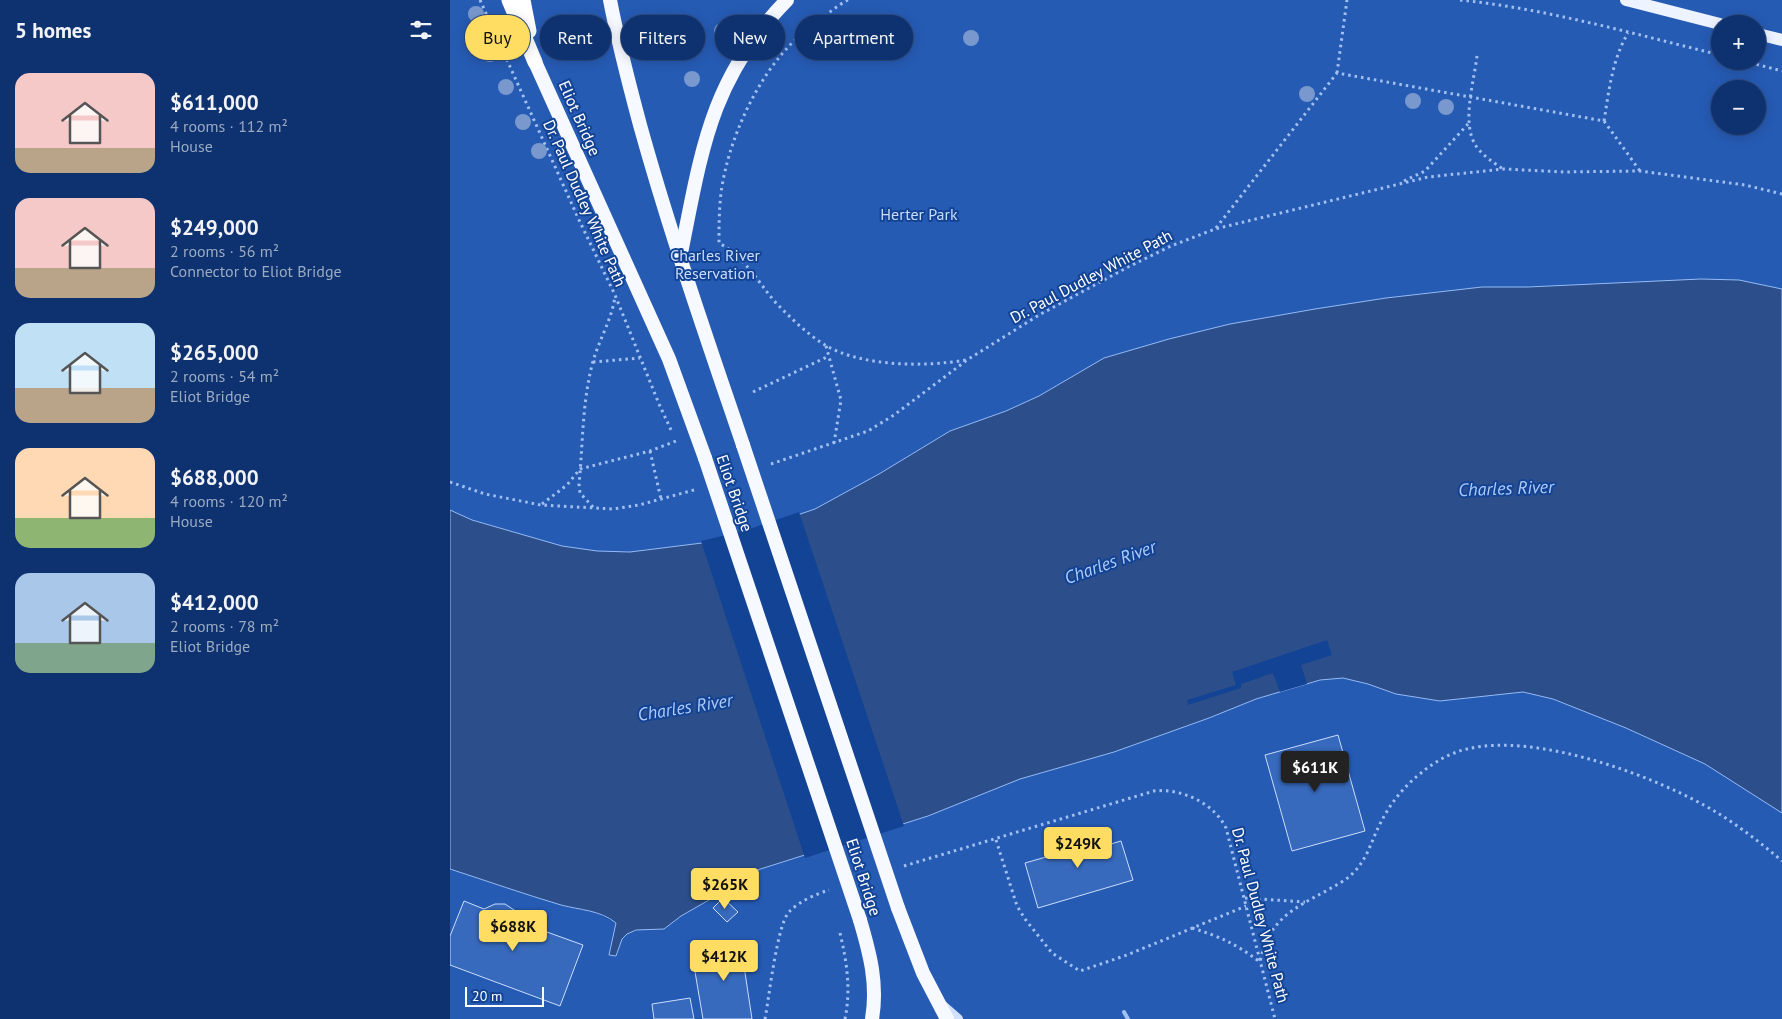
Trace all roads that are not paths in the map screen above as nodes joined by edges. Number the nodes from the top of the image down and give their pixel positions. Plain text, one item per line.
1 (509, 0) edge
2 (523, 0) edge
3 (610, 0) edge
4 (787, 0) edge
5 (1626, 0) edge
6 (1711, 22) edge
7 (1766, 36) edge
8 (1782, 40) edge
9 (535, 62) junction
10 (680, 259) junction
11 (936, 999) junction
12 (1124, 1012) dead end
13 (872, 1018) edge
14 (947, 1019) edge
15 (958, 1019) edge
16 (1128, 1019) edge

1 - 9 highway, Eliot Bridge
2 - 9 highway
3 - 10 highway, Eliot Bridge
4 - 10 highway
5 - 6 main road
7 - 8 main road
9 - 13 highway, Eliot Bridge, bridge
10 - 11 highway, Eliot Bridge, bridge
11 - 14 highway, Eliot Bridge
11 - 15 main road
12 - 16 lane

